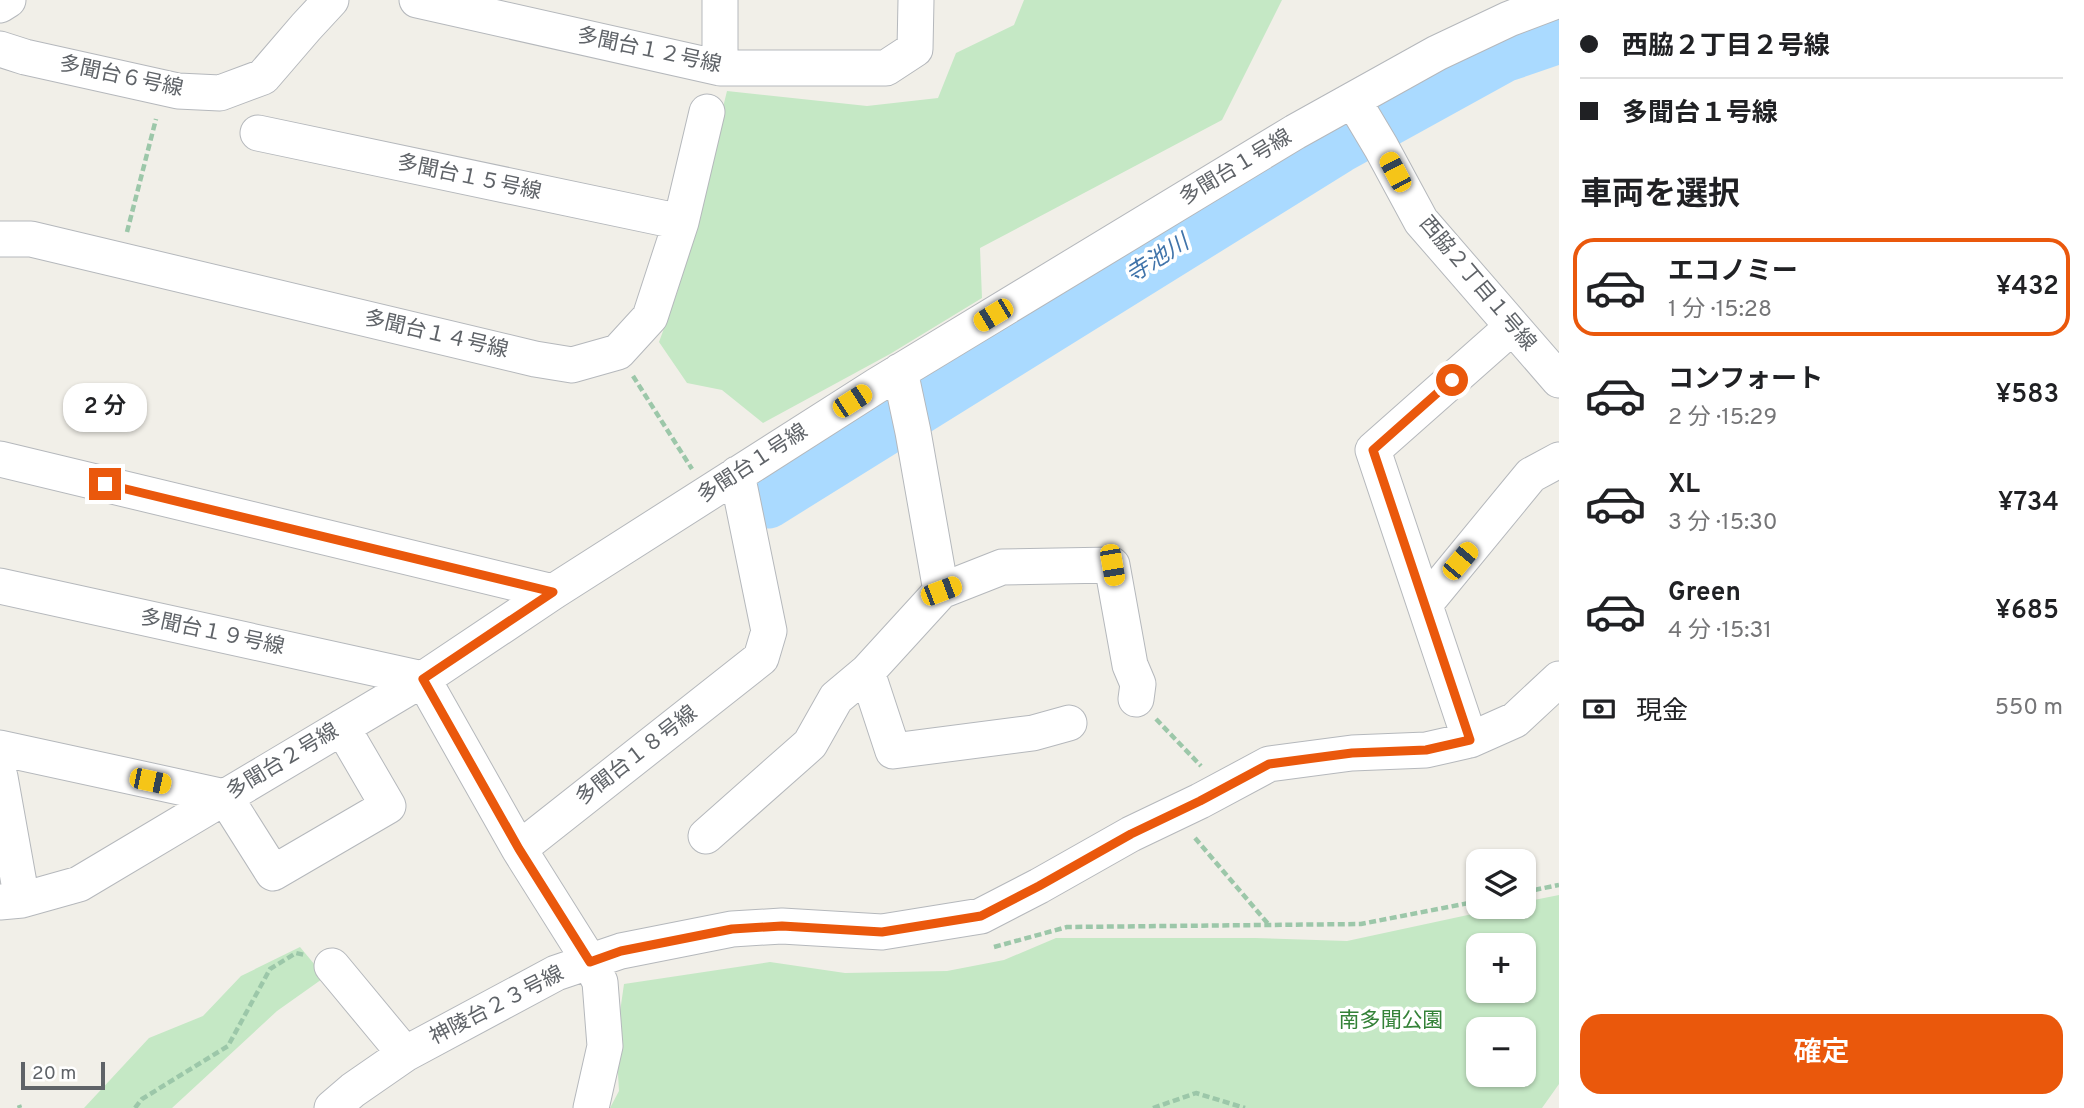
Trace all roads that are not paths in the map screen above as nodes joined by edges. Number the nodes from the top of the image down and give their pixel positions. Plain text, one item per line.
1 (8, 0) edge
2 (331, 0) edge
3 (417, 0) edge
4 (720, 0) edge
5 (916, 0) edge
6 (1559, 0) edge
7 (0, 5) edge
8 (533, 13) edge
9 (0, 49) edge
10 (720, 68) junction
11 (707, 112) dead end
12 (1366, 123) junction
13 (258, 133) dead end
14 (681, 222) junction
15 (0, 239) edge
16 (1512, 327) junction
17 (900, 371) junction
18 (1559, 380) edge
19 (0, 459) edge
20 (1559, 460) edge
21 (737, 474) junction
22 (0, 586) edge
23 (941, 591) junction
24 (553, 592) junction
25 (1425, 604) junction
26 (867, 672) junction
27 (423, 679) junction
28 (1559, 679) edge
29 (1136, 699) road end
30 (1069, 723) dead end
31 (342, 727) junction
32 (1470, 740) junction
33 (0, 748) edge
34 (0, 777) edge
35 (225, 797) junction
36 (706, 836) dead end
37 (519, 849) junction
38 (11, 901) edge
39 (590, 962) junction
40 (332, 966) road end
41 (405, 1054) junction
42 (332, 1108) edge
43 (591, 1108) edge

1 - 7 street
2 - 9 street, 多聞台６号線
3 - 8 street, 多聞台１２号線
4 - 10 street
5 - 10 street, 多聞台１２号線
6 - 12 street, 多聞台１号線
8 - 10 street, 多聞台１２号線
11 - 14 street
12 - 16 street, 西脇２丁目１号線
12 - 17 street, 多聞台１号線
13 - 14 street, 多聞台１５号線
14 - 15 street, 多聞台１４号線
16 - 18 street, 西脇２丁目１号線
16 - 25 street
17 - 21 street, 多聞台１号線
17 - 23 street
19 - 24 street
20 - 25 street
21 - 24 street, 多聞台１号線
21 - 37 street, 多聞台１８号線
22 - 27 street, 多聞台１９号線
23 - 26 street
23 - 29 street
24 - 27 street, 多聞台２号線
25 - 32 street
26 - 30 street
26 - 36 street
27 - 31 street, 多聞台２号線
27 - 37 street
28 - 32 street, 神陵台２３号線
31 - 35 street, 多聞台２号線
31 - 35 street
32 - 39 street, 神陵台２３号線
33 - 35 street
34 - 38 street
35 - 38 street, 多聞台２号線
37 - 39 street
39 - 41 street, 神陵台２３号線
39 - 43 street
40 - 41 street, 神陵台２３号線
41 - 42 street, 神陵台２３号線

